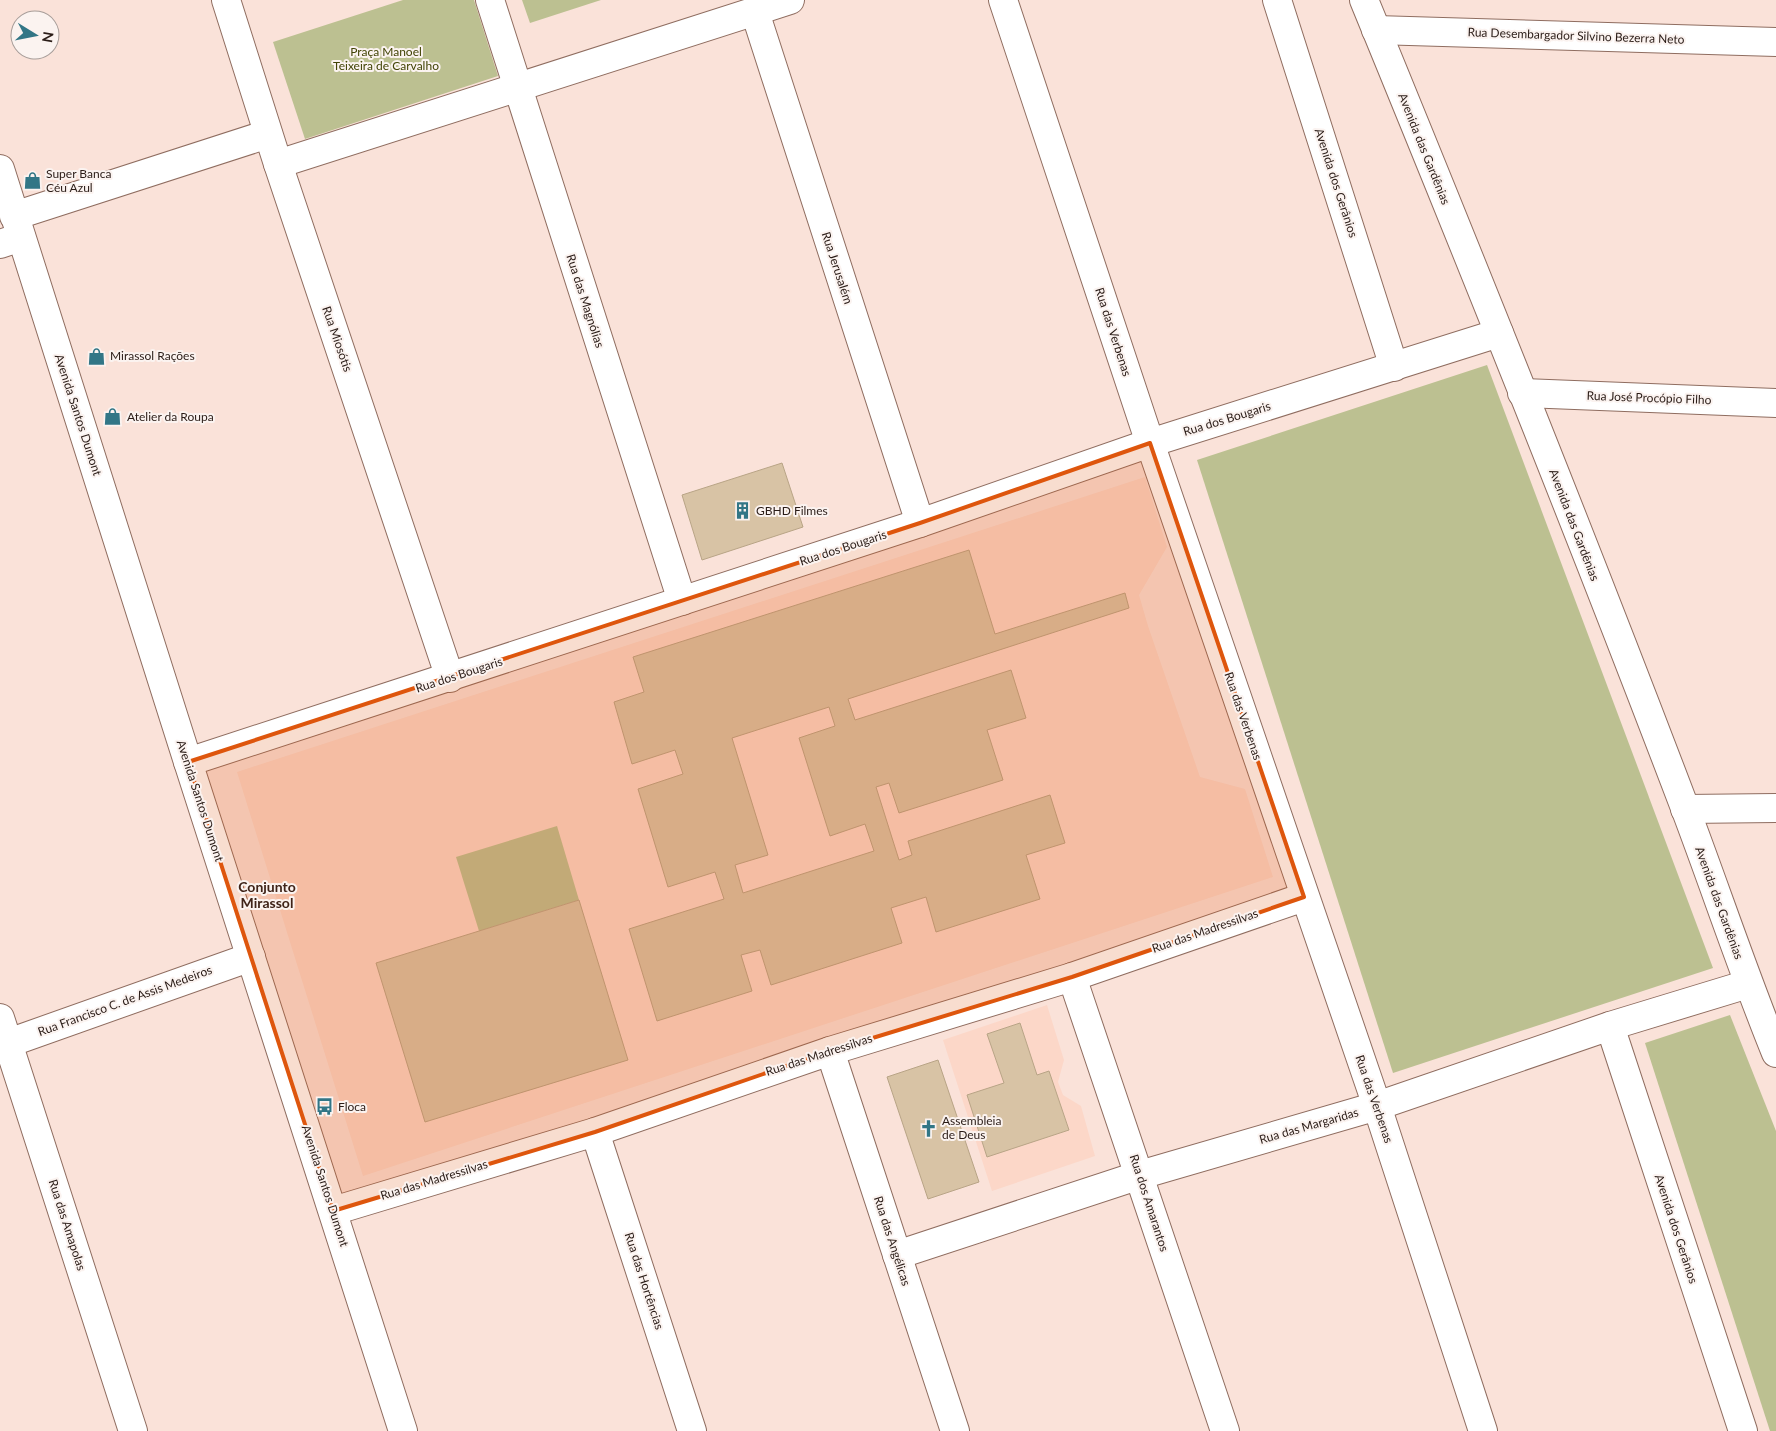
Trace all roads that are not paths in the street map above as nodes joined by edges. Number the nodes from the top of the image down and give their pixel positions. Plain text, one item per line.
1 (226, 0) edge
2 (490, 0) edge
3 (790, 0) edge
4 (1003, 0) edge
5 (1278, 0) edge
6 (1364, 0) edge
7 (755, 12) junction
8 (1376, 30) junction
9 (1776, 42) edge
10 (517, 88) junction
11 (268, 134) junction
12 (278, 164) junction
13 (0, 169) edge
14 (12, 232) edge
15 (1499, 333) junction
16 (1394, 367) junction
17 (1522, 393) junction
18 (1776, 403) edge
19 (1150, 443) junction
20 (920, 523) junction
21 (682, 601) junction
22 (450, 678) junction
23 (188, 762) junction
24 (1776, 808) edge
25 (1685, 809) junction
26 (1304, 897) junction
27 (251, 957) junction
28 (1072, 977) junction
29 (1748, 984) junction
30 (1610, 1026) junction
31 (3, 1036) edge
32 (830, 1051) junction
33 (1776, 1053) edge
34 (1377, 1106) junction
35 (595, 1132) junction
36 (1140, 1176) junction
37 (333, 1211) junction
38 (897, 1256) junction
39 (133, 1431) edge
40 (403, 1431) edge
41 (692, 1431) edge
42 (955, 1431) edge
43 (1225, 1431) edge
44 (1483, 1431) edge
45 (1743, 1431) edge

1 - 11 street, Rua Miosótis
2 - 10 street, Rua das Magnólias
3 - 7 street
4 - 19 street, Rua das Verbenas
5 - 16 street, Avenida dos Gerânios
6 - 8 street, Avenida das Gardênias
7 - 10 street
7 - 20 street, Rua Jerusalém
8 - 9 street, Rua Desembargador Silvino Bezerra Neto
8 - 15 street, Avenida das Gardênias
10 - 12 street
10 - 21 street, Rua das Magnólias
11 - 12 street, Rua Miosótis
11 - 14 street
12 - 22 street, Rua Miosótis
13 - 14 street, Avenida Santos Dumont
14 - 23 street, Avenida Santos Dumont
15 - 16 street, Rua dos Bougaris
15 - 17 street, Avenida das Gardênias
16 - 19 street, Rua dos Bougaris
17 - 18 street, Rua José Procópio Filho
17 - 25 street, Avenida das Gardênias
19 - 20 street, Rua dos Bougaris
19 - 26 street, Rua das Verbenas
20 - 21 street, Rua dos Bougaris
21 - 22 street, Rua dos Bougaris
22 - 23 street, Rua dos Bougaris
23 - 27 street, Avenida Santos Dumont
24 - 25 street
25 - 29 street, Avenida das Gardênias
26 - 28 street, Rua das Madressilvas
26 - 34 street, Rua das Verbenas
27 - 31 street, Rua Francisco C. de Assis Medeiros
27 - 37 street, Avenida Santos Dumont
28 - 32 street, Rua das Madressilvas
28 - 36 street, Rua dos Amarantos
29 - 30 street, Rua das Margaridas
29 - 33 street, Avenida das Gardênias
30 - 34 street, Rua das Margaridas
30 - 45 street, Avenida dos Gerânios
31 - 39 street, Rua das Amapolas
32 - 35 street, Rua das Madressilvas
32 - 38 street, Rua das Angélicas
34 - 36 street, Rua das Margaridas
34 - 44 street, Rua das Verbenas
35 - 37 street, Rua das Madressilvas
35 - 41 street, Rua das Hortências
36 - 38 street, Rua das Margaridas
36 - 43 street, Rua dos Amarantos
37 - 40 street, Avenida Santos Dumont
38 - 42 street, Rua das Angélicas

